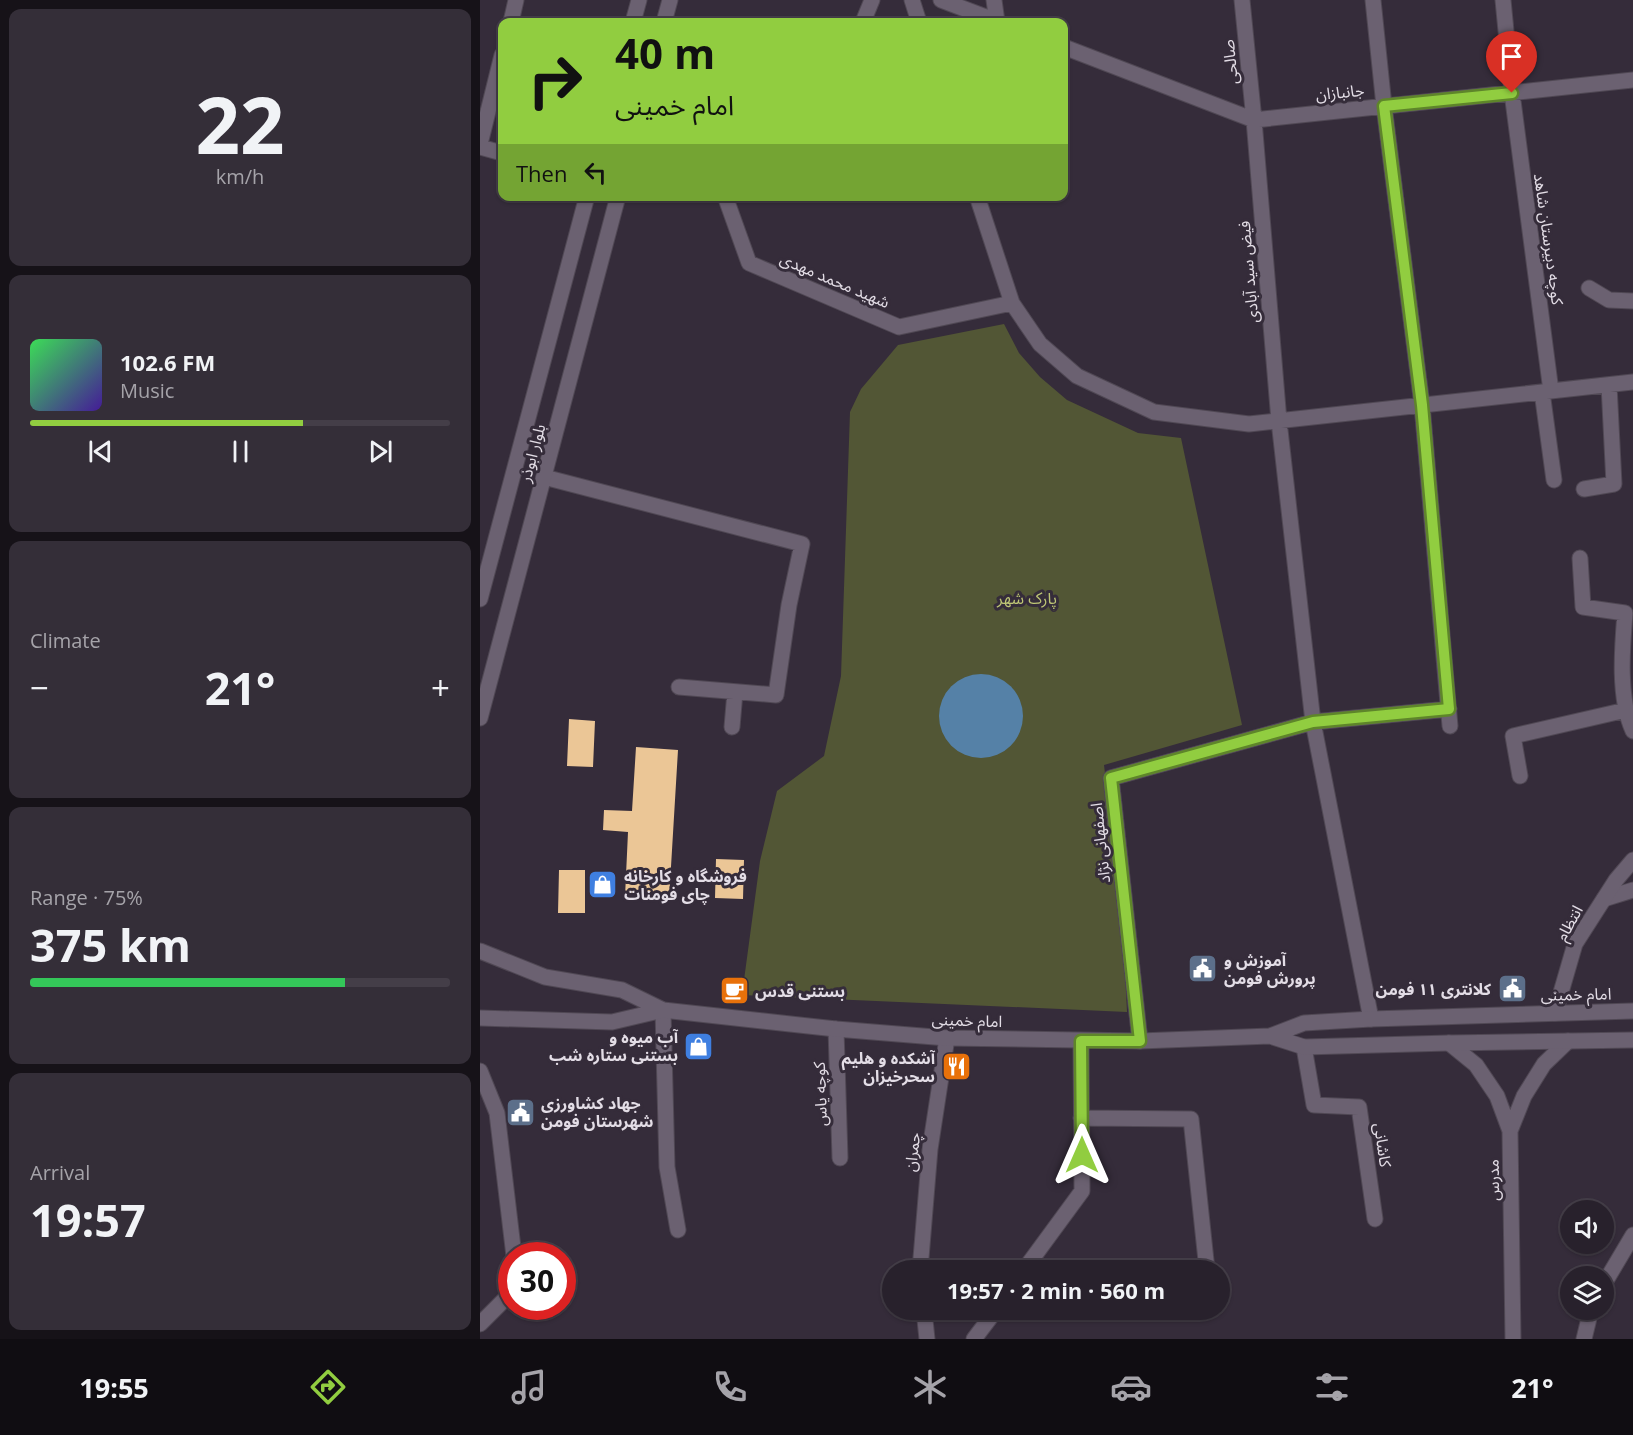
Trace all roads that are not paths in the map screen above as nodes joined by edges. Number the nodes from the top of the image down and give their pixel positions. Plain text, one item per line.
1 (516, 0) edge
2 (639, 0) edge
3 (670, 0) edge
4 (872, 0) edge
5 (912, 0) edge
6 (940, 0) edge
7 (994, 0) edge
8 (1242, 0) edge
9 (1372, 0) edge
10 (1503, 0) edge
11 (512, 18) edge
12 (634, 18) edge
13 (665, 18) edge
14 (865, 18) edge
15 (918, 18) edge
16 (987, 18) edge
17 (997, 18) edge
18 (1068, 49) edge
19 (498, 71) edge
20 (1633, 80) edge
21 (1512, 93) junction
22 (1384, 106) junction
23 (1254, 120) junction
24 (480, 145) edge
25 (498, 152) edge
26 (586, 201) edge
27 (617, 201) edge
28 (727, 201) edge
29 (979, 201) edge
30 (1588, 288) dead end
31 (1633, 301) edge
32 (1012, 303) junction
33 (1633, 382) edge
34 (1609, 385) junction
35 (1546, 391) junction
36 (1422, 405) junction
37 (1279, 421) junction
38 (544, 477) junction
39 (1554, 480) dead end
40 (1584, 489) dead end
41 (1580, 558) dead end
42 (481, 593) edge
43 (679, 687) dead end
44 (735, 692) junction
45 (1449, 709) junction
46 (1626, 710) junction
47 (480, 718) edge
48 (1313, 722) junction
49 (1450, 726) dead end
50 (732, 727) dead end
51 (1633, 731) edge
52 (1520, 776) dead end
53 (1633, 860) edge
54 (1633, 890) edge
55 (1604, 899) junction
56 (480, 951) edge
57 (663, 1010) junction
58 (1633, 1011) edge
59 (1555, 1013) junction
60 (480, 1018) edge
61 (1371, 1019) junction
62 (836, 1029) junction
63 (1270, 1036) junction
64 (947, 1038) junction
65 (1633, 1040) edge
66 (1081, 1041) junction
67 (1140, 1041) junction
68 (1568, 1041) junction
69 (1449, 1042) junction
70 (1304, 1047) junction
71 (480, 1071) edge
72 (1081, 1118) junction
73 (1510, 1131) junction
74 (840, 1158) dead end
75 (1376, 1219) dead end
76 (678, 1230) dead end
77 (1633, 1235) edge
78 (512, 1242) edge
79 (921, 1260) edge
80 (1031, 1260) edge
81 (1206, 1260) edge
82 (1614, 1267) edge
83 (498, 1306) edge
84 (925, 1320) edge
85 (988, 1320) edge
86 (1589, 1320) edge
87 (480, 1324) edge
88 (927, 1339) edge
89 (974, 1339) edge
90 (1513, 1339) edge
91 (1584, 1339) edge

1 - 11 street
2 - 12 street
3 - 13 street
4 - 14 street
5 - 15 street
6 - 16 street
7 - 17 street
8 - 23 street, صالحی
9 - 22 street
10 - 21 street, کوچه دبیرستان شاهد
18 - 23 street, جانبازان
19 - 24 street
20 - 21 street, جانبازان
21 - 22 street, جانبازان
21 - 35 street, کوچه دبیرستان شاهد
22 - 23 street, جانبازان
22 - 36 street
23 - 37 street, فیض سید آبادی
24 - 25 street
26 - 42 street, بلوار ابوذر
27 - 38 street, بلوار ابوذر
28 - 32 street, شهید محمد مهدی
29 - 32 street
30 - 31 street
32 - 37 street
33 - 34 street
34 - 35 street
34 - 40 street
35 - 36 street
35 - 39 street, کوچه دبیرستان شاهد
36 - 37 street
36 - 45 street
37 - 48 street
38 - 44 street
38 - 47 street, بلوار ابوذر
41 - 46 street
43 - 44 street
44 - 50 street
45 - 48 street
45 - 49 street
46 - 51 street
46 - 52 street
48 - 61 street
48 - 67 street, اصفهانی نژاد
53 - 55 street, انتظام
54 - 55 street
55 - 59 street, انتظام
56 - 57 street, امام خمینی
57 - 60 street, امام خمینی
57 - 62 street, امام خمینی
57 - 76 street
58 - 59 street, امام خمینی
59 - 61 street, امام خمینی
61 - 63 street, امام خمینی
62 - 64 street, امام خمینی
62 - 74 street, کوچه یاس
63 - 67 street, امام خمینی
63 - 70 street, امام خمینی
64 - 66 street, امام خمینی
64 - 79 street, چمران
65 - 68 street, امام خمینی
66 - 67 street, امام خمینی
66 - 72 street
68 - 69 street, امام خمینی
68 - 73 street
69 - 70 street, امام خمینی
69 - 73 street, مدرس
70 - 75 street, کاشانی
71 - 78 street
72 - 80 street
72 - 81 street
73 - 90 street, مدرس
77 - 82 street
83 - 87 street
84 - 88 street
85 - 89 street
86 - 91 street

